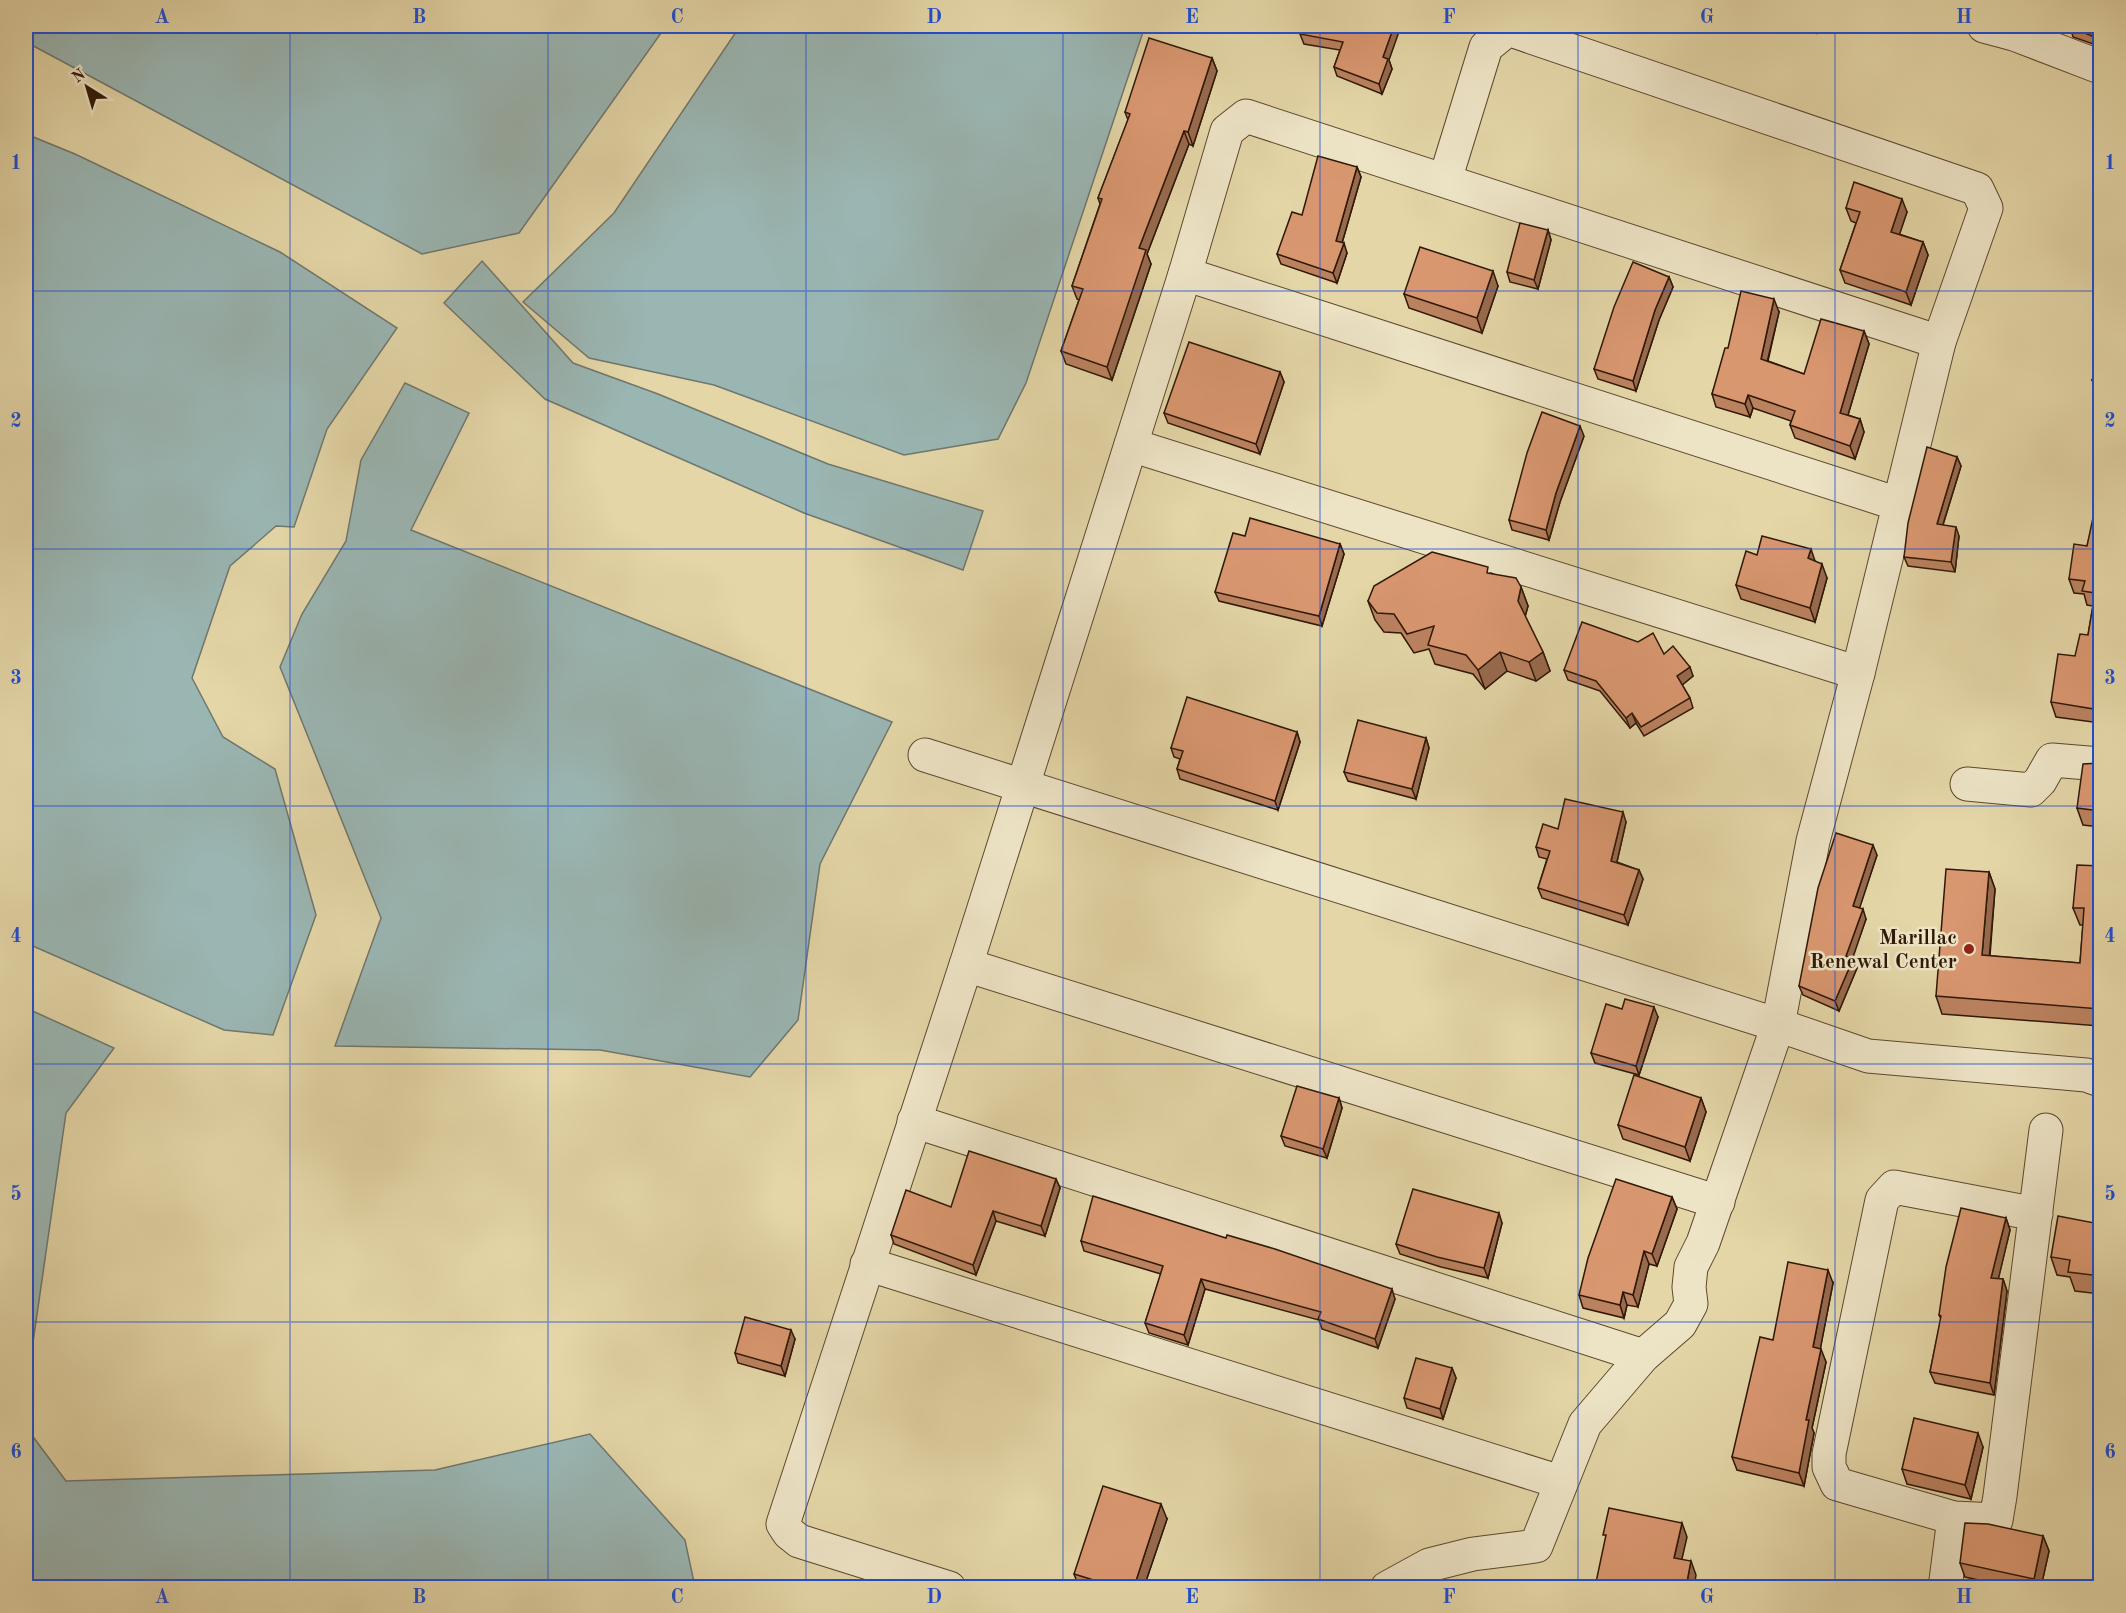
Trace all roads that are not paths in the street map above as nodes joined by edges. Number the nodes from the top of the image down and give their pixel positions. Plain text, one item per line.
1 (2005, 28) edge
2 (2100, 67) edge
3 (1445, 180) junction
4 (1185, 274) junction
5 (1939, 342) junction
6 (1131, 445) junction
7 (1898, 504) junction
8 (1858, 673) junction
9 (925, 755) dead end
10 (2100, 764) edge
11 (1967, 784) dead end
12 (1021, 786) junction
13 (966, 965) junction
14 (1778, 1025) junction
15 (2100, 1080) edge
16 (914, 1120) junction
17 (2046, 1130) dead end
18 (1718, 1202) junction
19 (2036, 1214) junction
20 (867, 1264) junction
21 (1643, 1356) junction
22 (1560, 1482) junction
23 (1954, 1518) junction
24 (1431, 1576) edge
25 (950, 1587) edge
26 (1387, 1587) edge
27 (1945, 1587) edge

1 - 2 street
3 - 4 street
3 - 5 street
3 - 5 street
4 - 6 street
4 - 7 street
5 - 7 street
6 - 8 street
6 - 12 street
7 - 8 street
8 - 14 street
9 - 12 street
10 - 11 street
12 - 13 street
12 - 14 street
13 - 16 street
13 - 18 street
14 - 15 street
14 - 18 street
16 - 20 street
16 - 21 street
17 - 19 street
18 - 21 street
19 - 23 street
19 - 23 street
20 - 22 street
20 - 25 street
21 - 22 street
22 - 24 street
23 - 27 street
24 - 26 street

